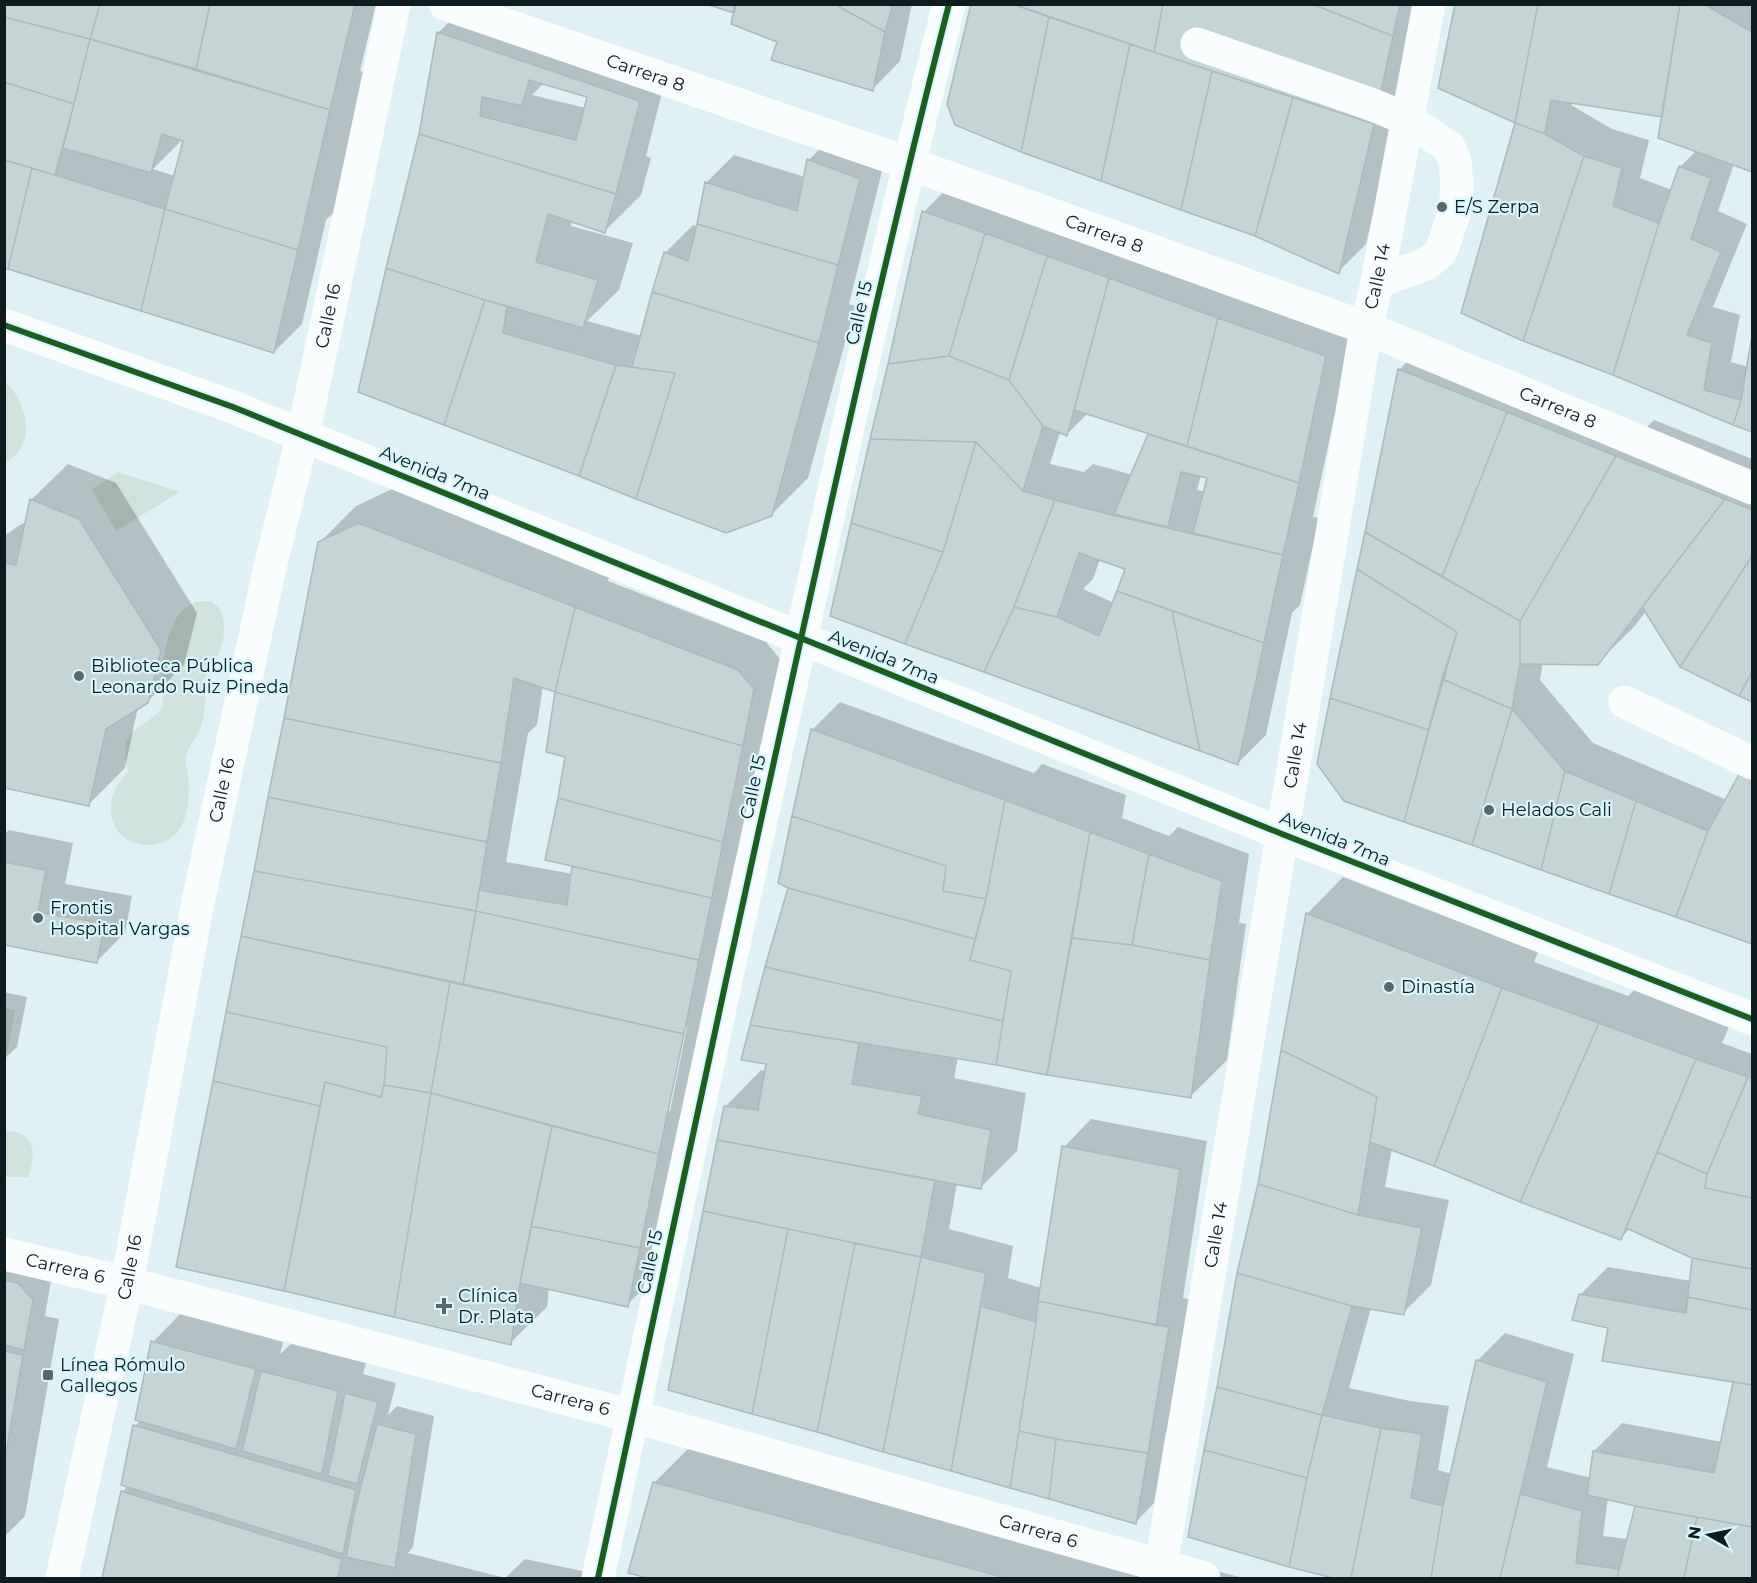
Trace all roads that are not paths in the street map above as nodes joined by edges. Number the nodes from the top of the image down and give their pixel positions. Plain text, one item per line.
1 (394, 4) edge
2 (445, 4) edge
3 (949, 4) edge
4 (1429, 4) edge
5 (1197, 45) dead end
6 (1407, 119) junction
7 (908, 163) junction
8 (1377, 282) junction
9 (4, 325) edge
10 (1366, 328) junction
11 (303, 435) junction
12 (1752, 488) edge
13 (801, 640) junction
14 (1625, 702) dead end
15 (1752, 764) edge
16 (1282, 834) junction
17 (1752, 1019) edge
18 (4, 1254) edge
19 (128, 1283) junction
20 (632, 1416) junction
21 (1160, 1573) edge
22 (62, 1578) edge
23 (598, 1578) edge
24 (1203, 1578) edge

1 - 11 street, Calle 16
2 - 7 street, Carrera 8
3 - 7 street, Calle 15
4 - 6 street, Calle 14
5 - 6 street
6 - 8 street, Calle 14
6 - 8 street
7 - 10 street, Carrera 8
7 - 13 street, Calle 15
8 - 10 street, Calle 14
9 - 11 street, Avenida 7ma
10 - 12 street, Carrera 8
10 - 16 street, Calle 14
11 - 13 street, Avenida 7ma
11 - 19 street, Calle 16
13 - 16 street, Avenida 7ma
13 - 20 street, Calle 15
14 - 15 street
16 - 17 street, Avenida 7ma
16 - 21 street, Calle 14
18 - 19 street, Carrera 6
19 - 20 street, Carrera 6
19 - 22 street, Calle 16
20 - 21 street, Carrera 6
20 - 23 street, Calle 15
21 - 24 street, Carrera 6

